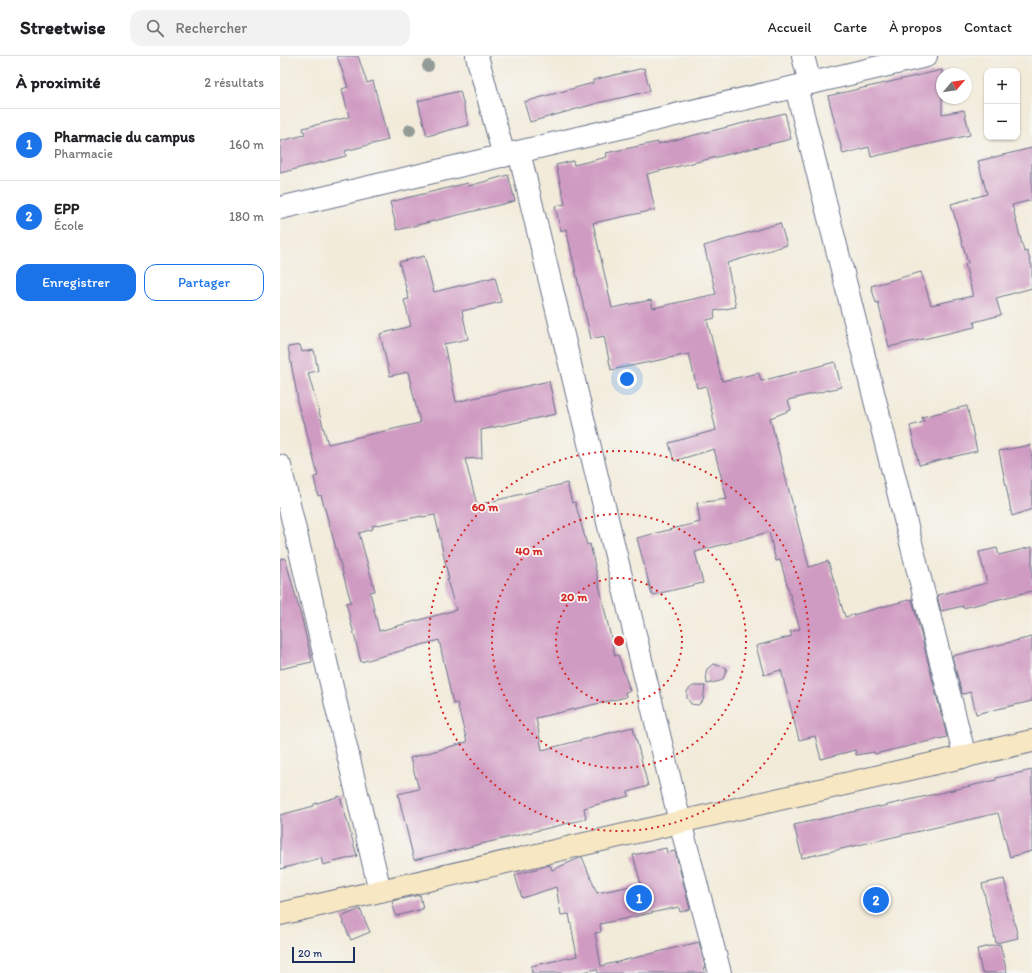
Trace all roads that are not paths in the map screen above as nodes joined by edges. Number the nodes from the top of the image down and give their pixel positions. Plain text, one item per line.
1 (477, 56) edge
2 (803, 56) edge
3 (926, 56) edge
4 (803, 85) junction
5 (512, 154) junction
6 (280, 208) edge
7 (280, 466) edge
8 (1032, 741) edge
9 (965, 756) junction
10 (680, 822) junction
11 (380, 892) junction
12 (280, 914) edge
13 (720, 973) edge

1 - 5 street
2 - 4 street
3 - 4 street
4 - 5 street
4 - 9 street
5 - 6 street
5 - 10 street
7 - 11 street
8 - 9 street
9 - 10 street
10 - 11 street
10 - 13 street
11 - 12 street

